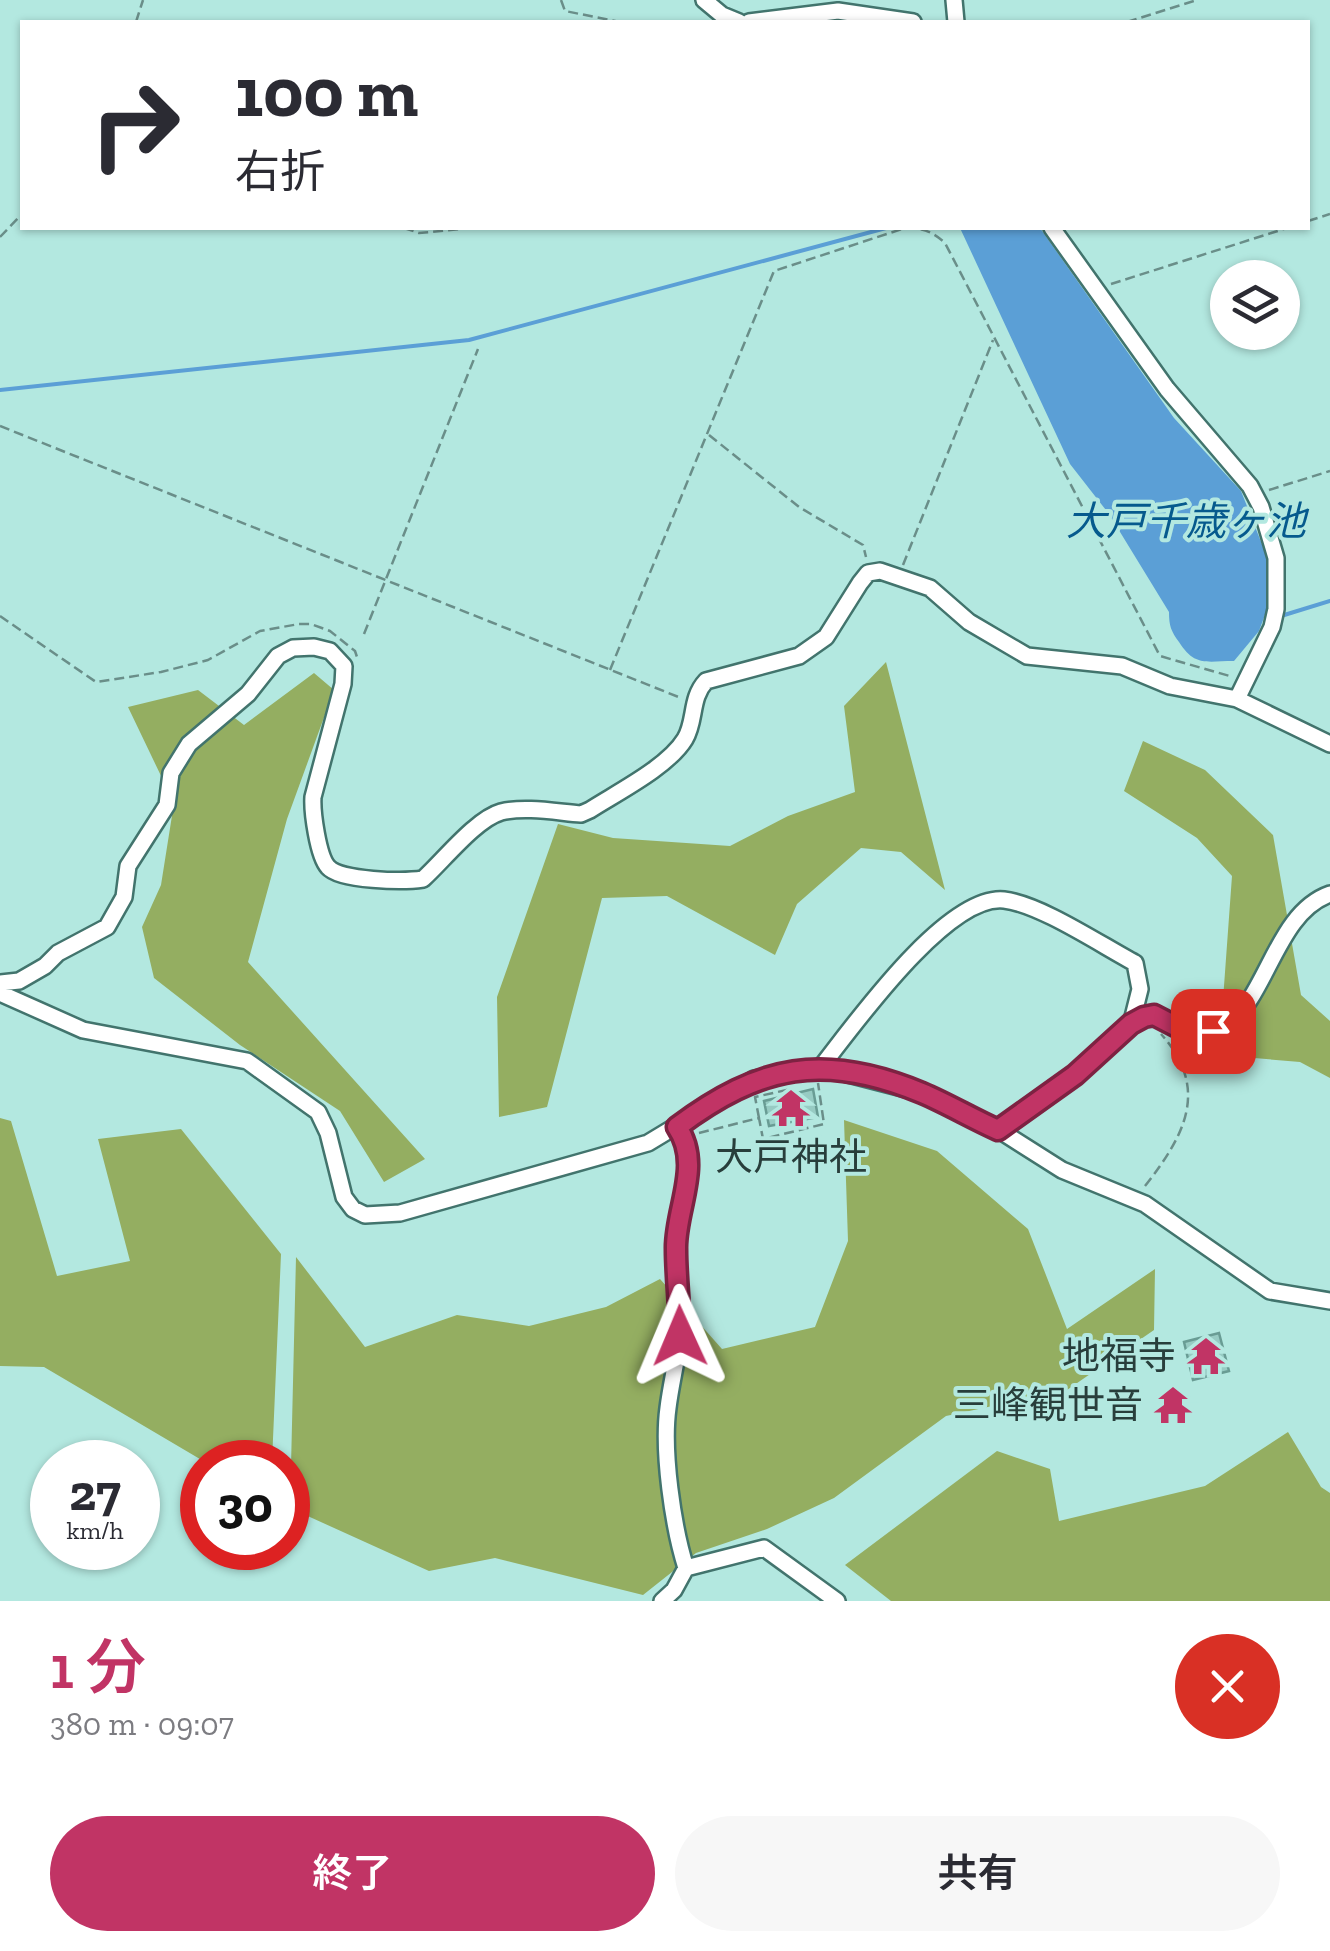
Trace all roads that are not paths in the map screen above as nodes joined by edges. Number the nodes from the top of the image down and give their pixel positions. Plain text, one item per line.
1 (704, 0) edge
2 (734, 20) edge
3 (765, 20) edge
4 (899, 20) edge
5 (1053, 230) edge
6 (1237, 699) junction
7 (1328, 741) edge
8 (1330, 759) edge
9 (1330, 894) edge
10 (0, 983) edge
11 (0, 993) edge
12 (1138, 1021) junction
13 (819, 1075) junction
14 (998, 1130) junction
15 (680, 1132) junction
16 (1330, 1301) edge
17 (686, 1568) junction
18 (662, 1601) edge
19 (837, 1601) edge

1 - 2 street
3 - 4 street
5 - 6 street
6 - 7 street
6 - 10 street
7 - 8 street
9 - 12 street
11 - 15 street
12 - 13 street
12 - 14 street
13 - 14 street
13 - 15 street
14 - 16 street
15 - 17 street
17 - 18 street
17 - 19 street

